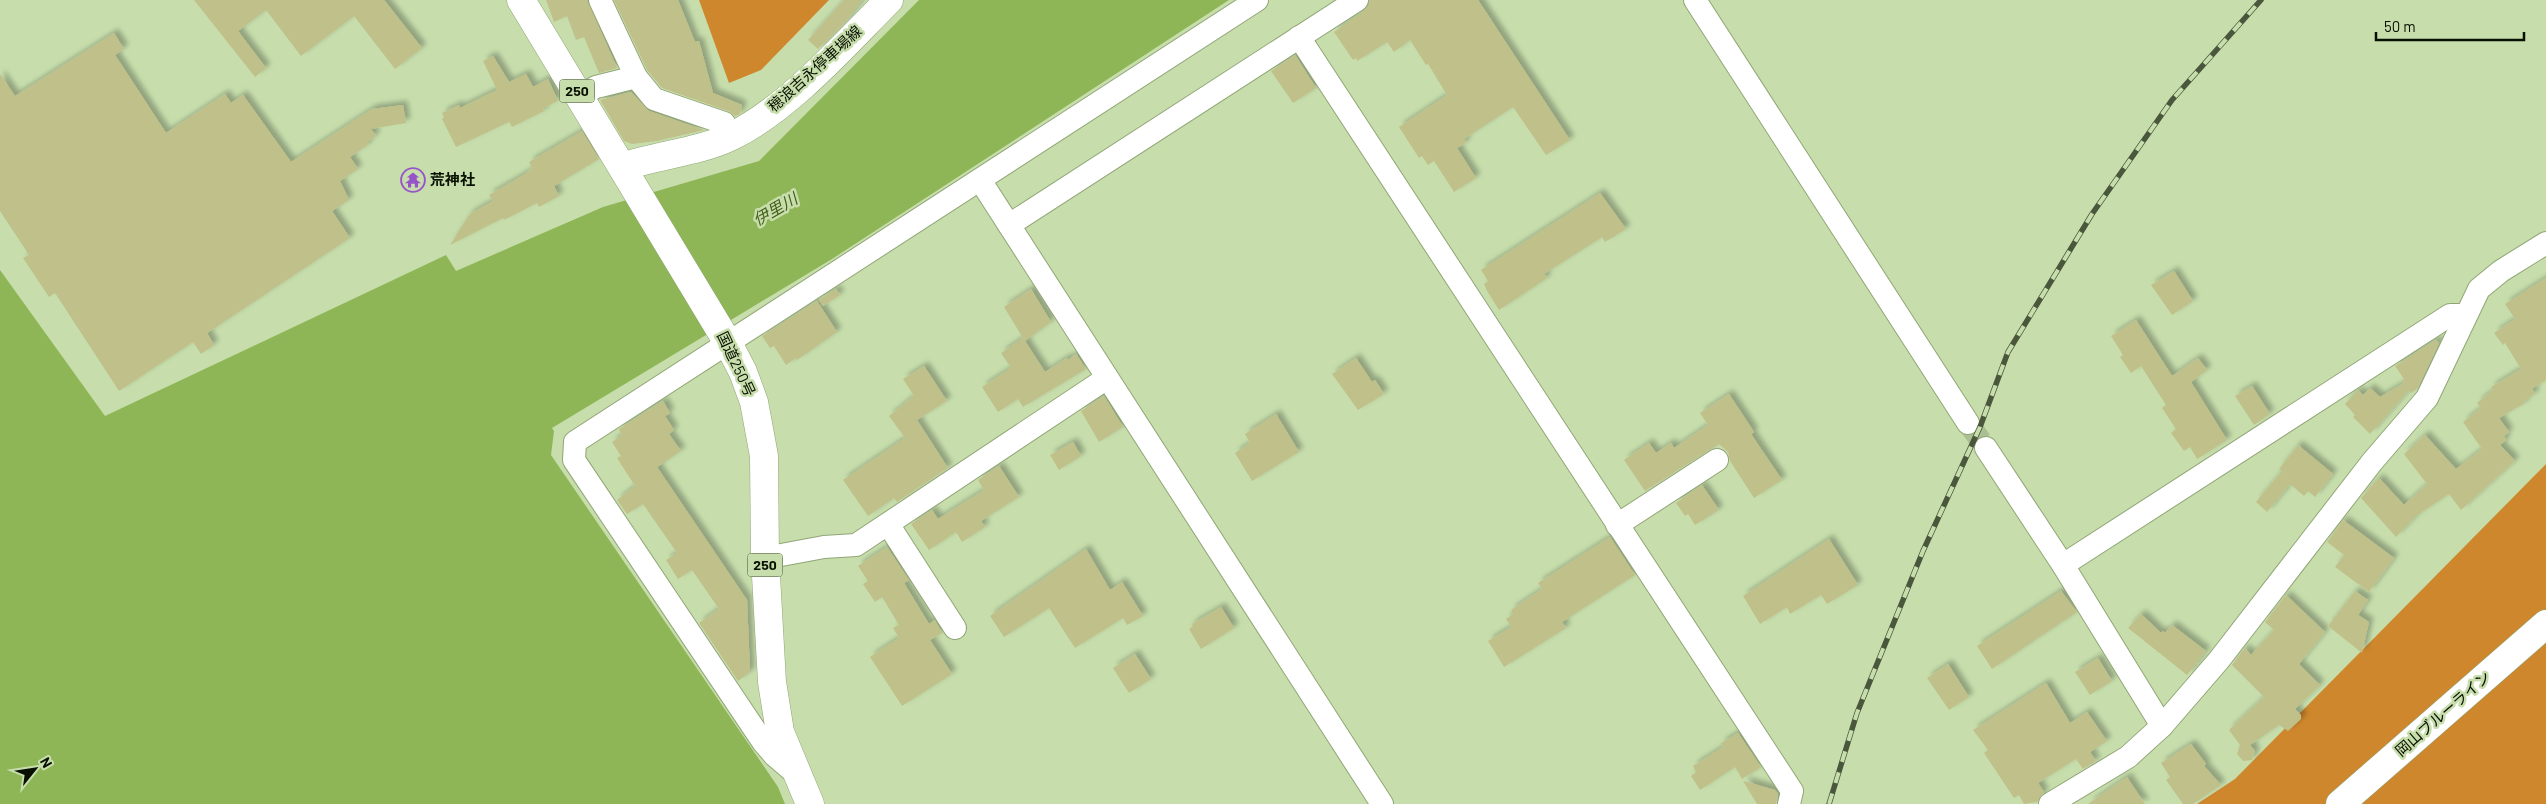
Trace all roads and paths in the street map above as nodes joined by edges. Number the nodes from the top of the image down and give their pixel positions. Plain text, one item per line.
1 (521, 0) edge
2 (600, 0) edge
3 (889, 0) edge
4 (1257, 0) edge
5 (1357, 0) edge
6 (1695, 0) edge
7 (1299, 38) junction
8 (636, 76) junction
9 (580, 96) junction
10 (732, 136) junction
11 (627, 175) junction
12 (980, 180) junction
13 (1009, 225) junction
14 (2546, 243) edge
15 (2466, 315) junction
16 (724, 336) junction
17 (1107, 378) junction
18 (1968, 423) tunnel mouth
19 (1986, 448) tunnel mouth
20 (1717, 460) dead end
21 (888, 524) junction
22 (1617, 524) junction
23 (765, 558) junction
24 (2063, 565) junction
25 (2546, 624) edge
26 (954, 628) dead end
27 (2162, 726) junction
28 (796, 774) junction
29 (810, 804) edge
30 (1382, 804) edge
31 (1788, 804) edge
32 (2050, 804) edge
33 (2340, 804) edge

1 - 9 main road, 国道250号 / 250
2 - 8 street
3 - 10 main road, 穂浪吉永停車場線
4 - 12 street
5 - 7 street
6 - 18 street
7 - 13 street
7 - 22 street
8 - 9 street
8 - 10 street
9 - 11 main road, 国道250号 / 250
10 - 11 main road, 穂浪吉永停車場線
11 - 16 main road, 国道250号 / 250
12 - 13 street
12 - 16 street
13 - 17 street
14 - 15 street
15 - 24 street
15 - 27 street
16 - 23 main road, 国道250号 / 250
16 - 28 street
17 - 21 street
17 - 30 street
19 - 24 street
20 - 22 street
21 - 23 street
21 - 26 street
22 - 31 street
23 - 28 main road, 国道250号 / 250
24 - 27 street
25 - 33 main road, 岡山ブルーライン
27 - 32 street
28 - 29 main road, 国道250号 / 250

